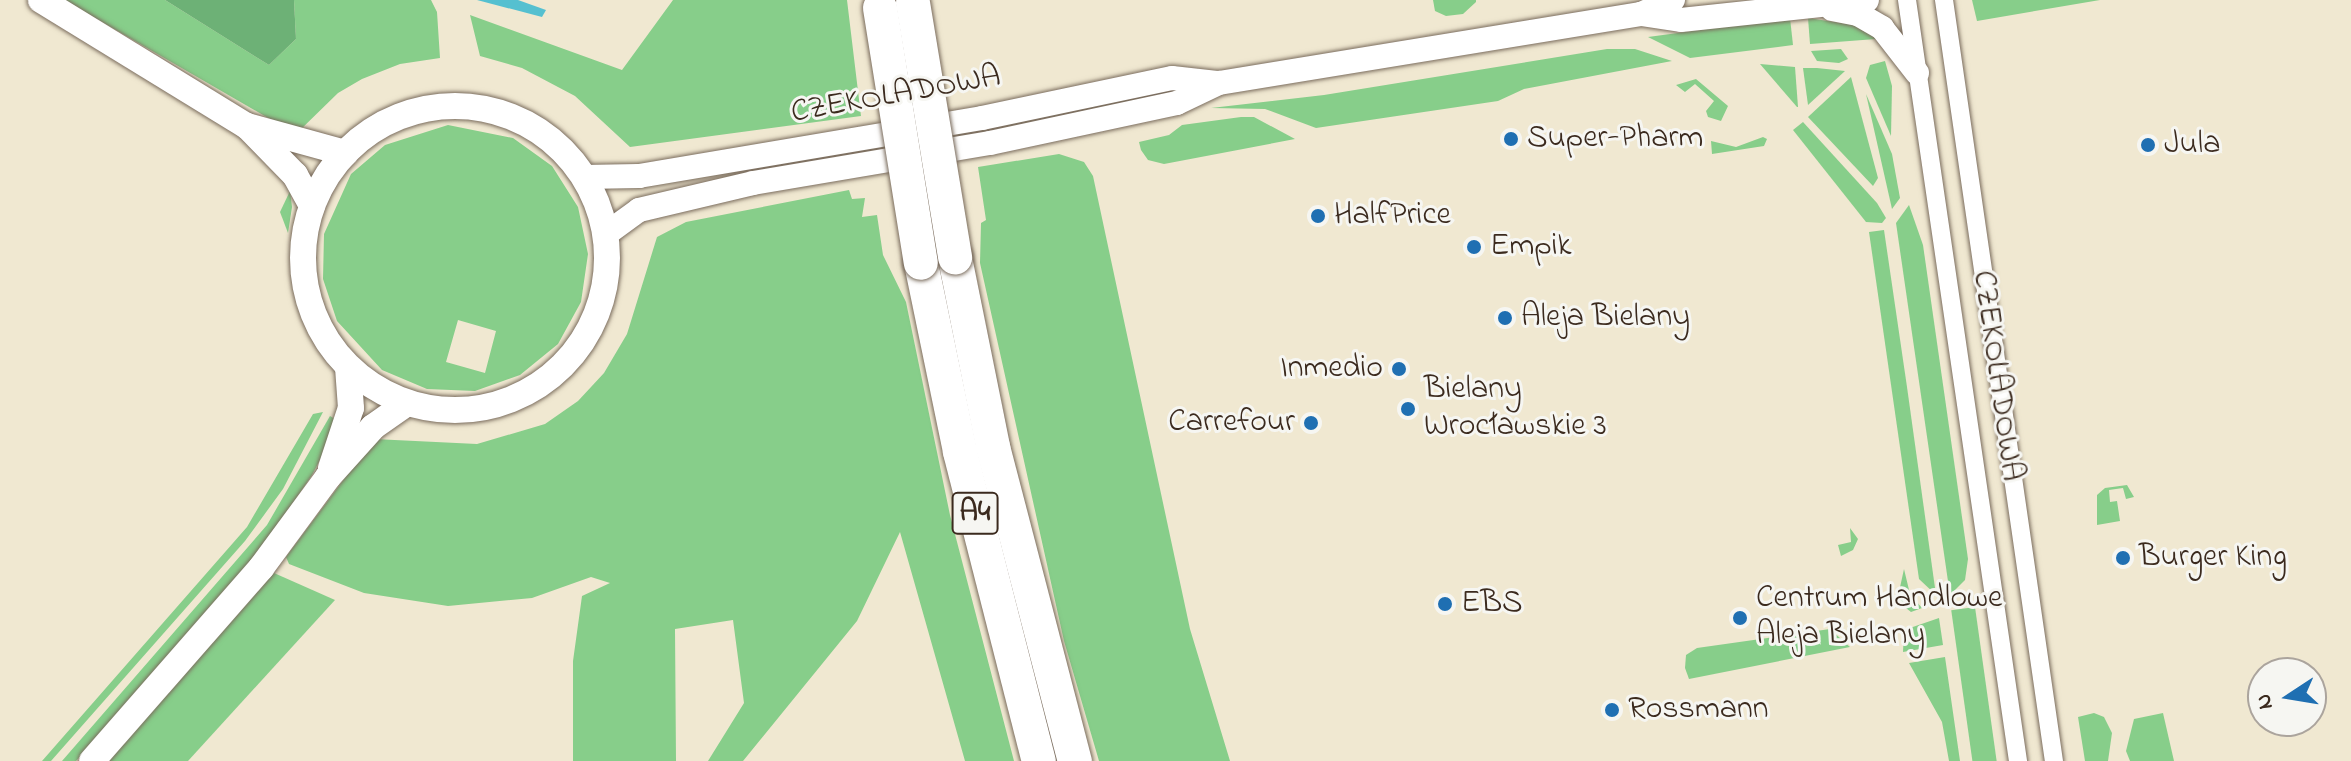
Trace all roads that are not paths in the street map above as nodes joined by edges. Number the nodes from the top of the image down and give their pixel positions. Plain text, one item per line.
1 (41, 0) edge
2 (1673, 0) edge
3 (1867, 0) edge
4 (1907, 0) edge
5 (1944, 0) edge
6 (896, 3) edge
7 (1813, 7) junction
8 (1641, 14) junction
9 (1917, 73) junction
10 (1219, 83) junction
11 (247, 126) junction
12 (345, 153) junction
13 (584, 177) junction
14 (312, 206) junction
15 (606, 234) junction
16 (348, 367) junction
17 (407, 403) junction
18 (328, 477) junction
19 (92, 761) edge
20 (1039, 761) edge
21 (1075, 761) edge
22 (2018, 761) edge
23 (2054, 761) edge

1 - 11 main road
2 - 8 street, CZEKOLADOWA
3 - 7 street, CZEKOLADOWA
4 - 9 street, CZEKOLADOWA
5 - 23 street, CZEKOLADOWA
6 - 20 highway, A4, bridge
6 - 21 highway, A4, bridge
7 - 8 street, CZEKOLADOWA
7 - 9 street
8 - 10 street, CZEKOLADOWA
9 - 22 street, CZEKOLADOWA
10 - 13 street, CZEKOLADOWA
10 - 15 street, CZEKOLADOWA
11 - 12 main road
11 - 14 main road
12 - 13 main road
12 - 14 main road
13 - 15 main road
14 - 16 main road
15 - 17 main road
16 - 17 main road
16 - 18 main road
17 - 18 main road
18 - 19 main road

